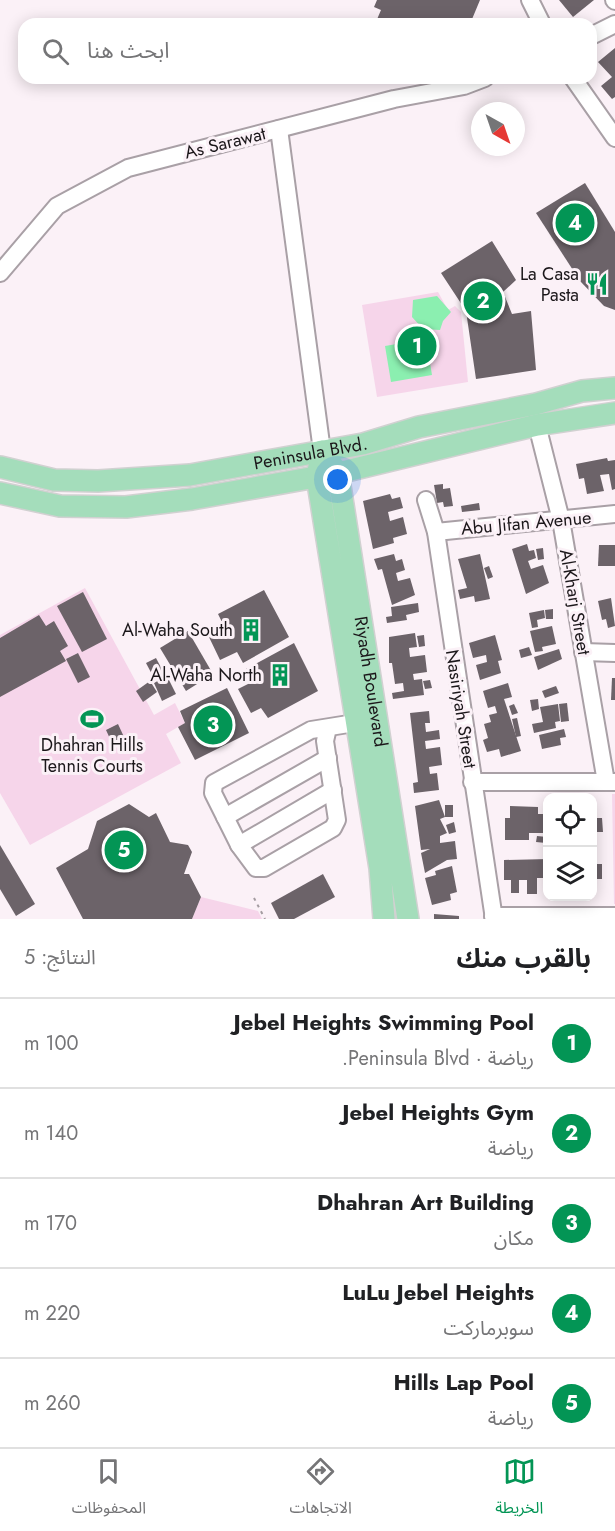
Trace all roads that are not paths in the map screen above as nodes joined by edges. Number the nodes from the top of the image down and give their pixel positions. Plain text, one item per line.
1 (530, 0) edge
2 (539, 18) edge
3 (615, 24) edge
4 (597, 33) edge
5 (469, 84) edge
6 (577, 84) edge
7 (279, 129) junction
8 (615, 138) edge
9 (0, 273) edge
10 (615, 388) edge
11 (615, 413) edge
12 (537, 425) junction
13 (322, 451) junction
14 (0, 467) edge
15 (338, 473) junction
16 (317, 477) junction
17 (0, 493) edge
18 (426, 500) dead end
19 (615, 514) edge
20 (561, 520) junction
21 (436, 532) junction
22 (583, 652) junction
23 (615, 653) edge
24 (366, 721) junction
25 (328, 728) junction
26 (328, 758) junction
27 (472, 782) junction
28 (610, 782) edge
29 (333, 790) junction
30 (225, 817) junction
31 (239, 845) junction
32 (615, 916) edge
33 (493, 917) edge
34 (384, 919) edge
35 (408, 919) edge

1 - 2 street
3 - 4 street
5 - 7 street, As Sarawat
6 - 8 street
7 - 9 street, As Sarawat
7 - 13 street, Riyadh Boulevard
10 - 13 main road, Peninsula Blvd.
11 - 12 main road, Peninsula Blvd.
12 - 15 main road, Peninsula Blvd.
12 - 20 street, Al-Kharj Street
13 - 14 main road, Peninsula Blvd.
13 - 15 main road, Riyadh Boulevard
13 - 16 main road, Riyadh Boulevard
15 - 16 main road, Peninsula Blvd.
15 - 24 main road, Riyadh Boulevard
16 - 17 main road, Peninsula Blvd.
16 - 24 main road, Riyadh Boulevard
18 - 21 street, Nasiriyah Street
19 - 20 street, Abu Jifan Avenue
20 - 21 street, Abu Jifan Avenue
20 - 22 street, Al-Kharj Street
21 - 27 street, Nasiriyah Street
22 - 23 street
22 - 28 street, Al-Kharj Street
24 - 25 street
24 - 34 main road, Riyadh Boulevard
24 - 35 main road, Riyadh Boulevard
25 - 26 street
25 - 30 street
26 - 29 street
26 - 30 street
27 - 28 street
27 - 33 street, Nasiriyah Street
29 - 31 street
29 - 31 street
30 - 31 street
32 - 33 street

